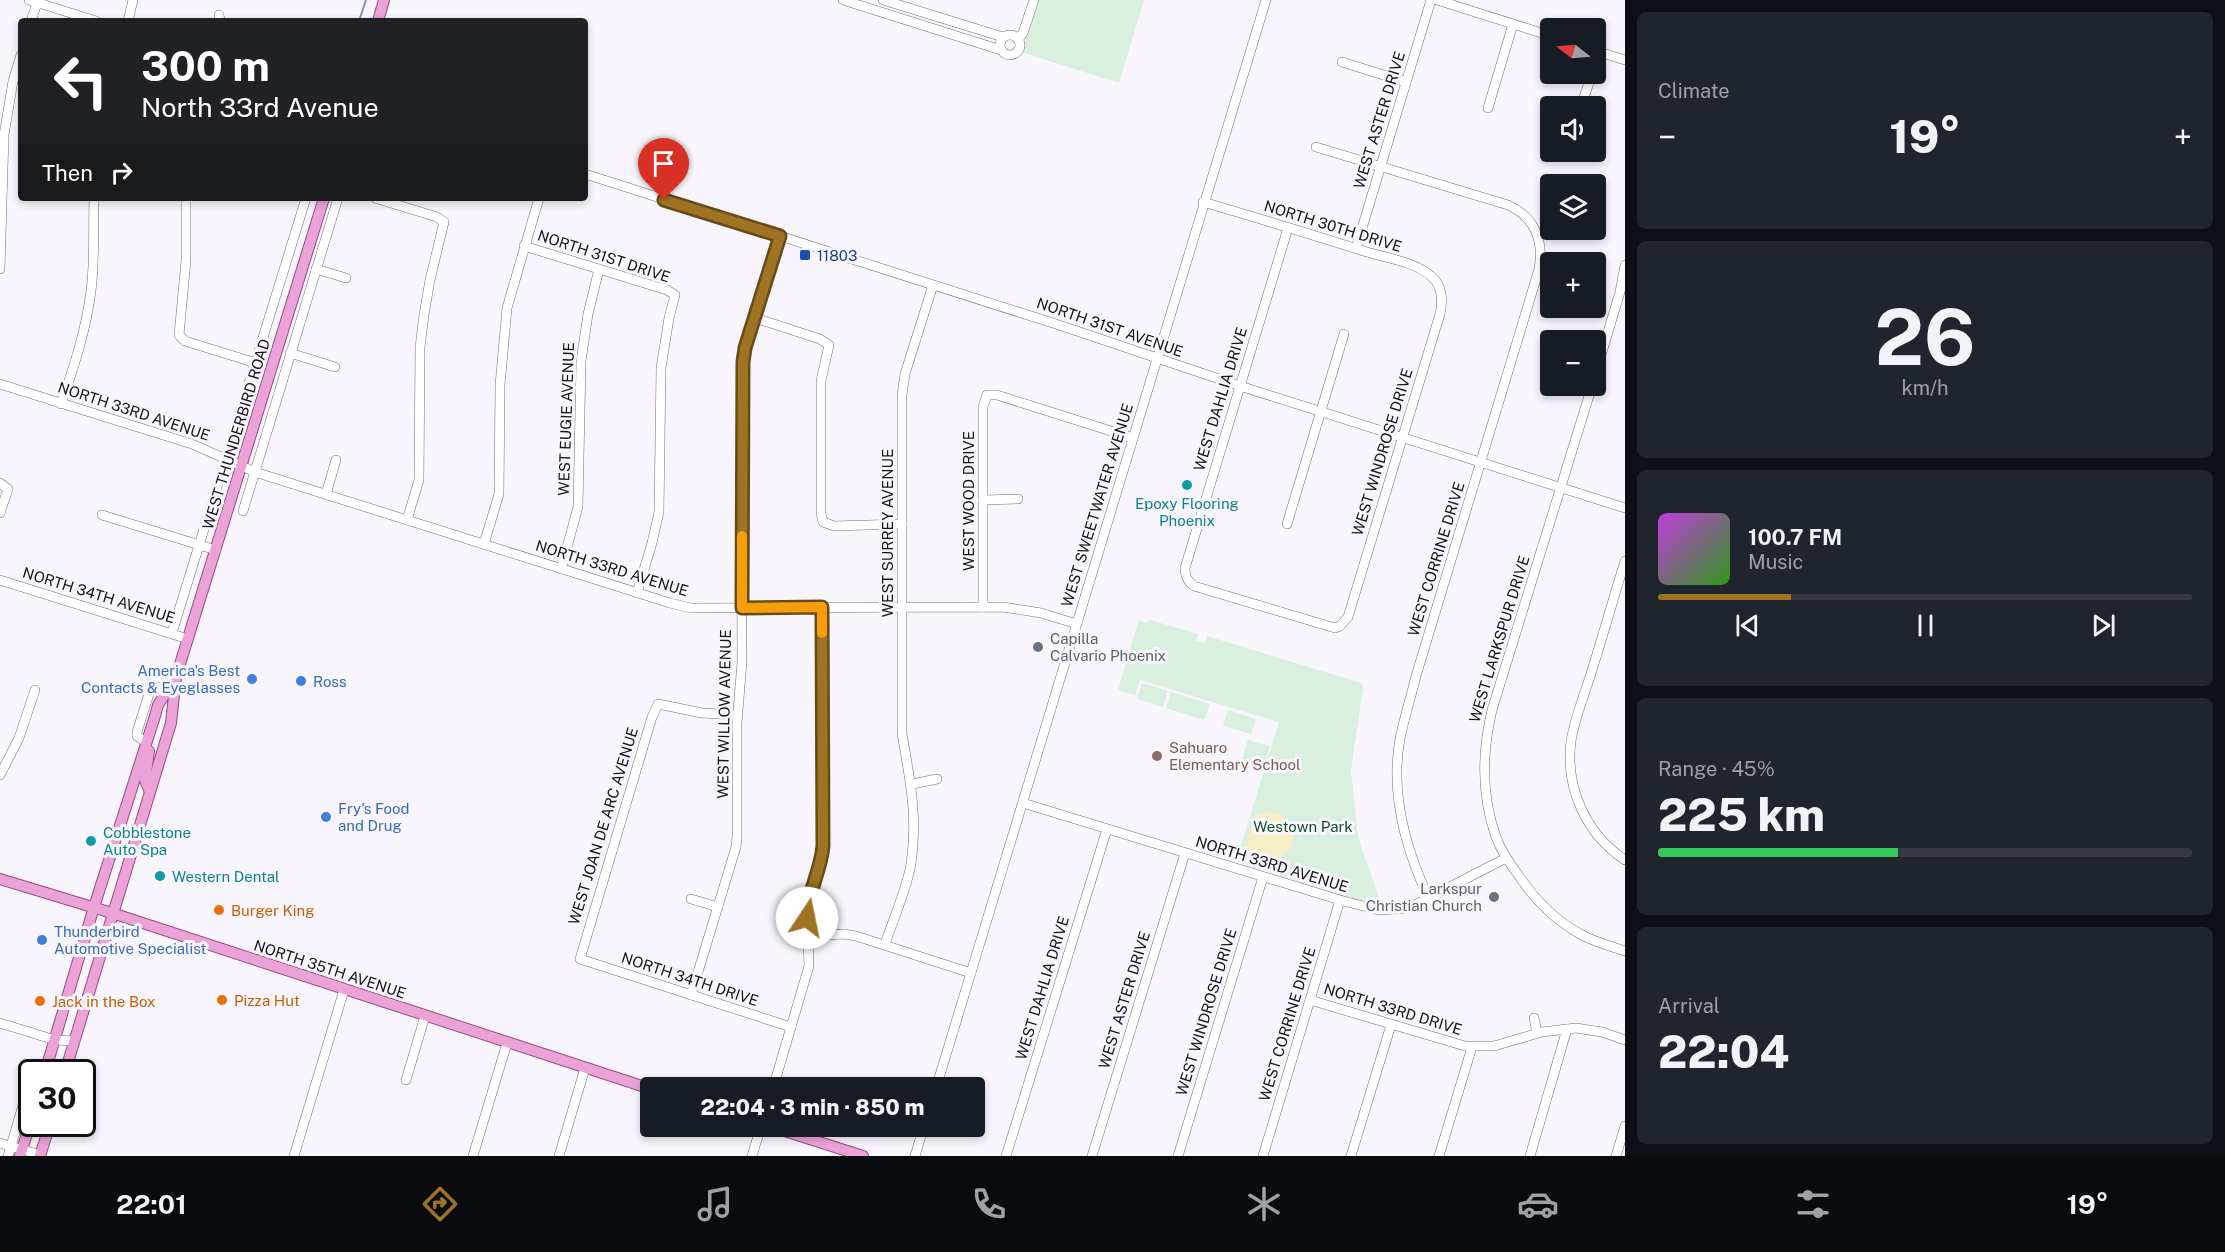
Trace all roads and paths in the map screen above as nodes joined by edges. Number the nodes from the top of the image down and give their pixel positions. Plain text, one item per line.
1 (133, 0) edge
2 (384, 0) edge
3 (843, 0) edge
4 (883, 0) edge
5 (1034, 0) edge
6 (1266, 0) edge
7 (1431, 0) edge
8 (1437, 0) edge
9 (34, 1) edge
10 (31, 18) edge
11 (87, 18) edge
12 (129, 18) edge
13 (379, 18) edge
14 (1513, 24) junction
15 (1540, 33) edge
16 (1003, 37) junction
17 (1018, 39) junction
18 (1000, 50) junction
19 (1606, 56) edge
20 (1625, 60) edge
21 (1342, 62) dead end
22 (18, 65) edge
23 (1407, 82) junction
24 (1488, 108) dead end
25 (1316, 147) dead end
26 (1381, 166) junction
27 (588, 175) edge
28 (94, 201) edge
29 (186, 201) edge
30 (305, 201) edge
31 (323, 201) edge
32 (337, 201) edge
33 (385, 201) edge
34 (538, 201) edge
35 (1203, 202) junction
36 (1288, 228) junction
37 (780, 236) junction
38 (524, 246) junction
39 (1356, 248) junction
40 (1625, 265) edge
41 (0, 269) edge
42 (316, 269) junction
43 (599, 269) junction
44 (346, 278) dead end
45 (1448, 278) dead end
46 (1438, 284) junction
47 (933, 285) junction
48 (754, 318) junction
49 (1344, 334) dead end
50 (1606, 339) edge
51 (290, 353) junction
52 (1158, 358) junction
53 (256, 363) junction
54 (335, 367) dead end
55 (0, 384) edge
56 (1240, 386) junction
57 (1589, 396) edge
58 (61, 404) junction
59 (1322, 412) junction
60 (1402, 437) junction
61 (1133, 438) junction
62 (227, 458) junction
63 (336, 460) dead end
64 (1481, 462) junction
65 (242, 466) junction
66 (255, 472) junction
67 (4, 486) edge
68 (1560, 488) junction
69 (326, 494) junction
70 (1018, 499) dead end
71 (983, 500) junction
72 (1625, 508) edge
73 (243, 511) dead end
74 (0, 513) edge
75 (102, 515) dead end
76 (407, 520) junction
77 (902, 524) junction
78 (1287, 524) dead end
79 (484, 544) junction
80 (199, 545) junction
81 (216, 550) junction
82 (1625, 561) edge
83 (561, 569) junction
84 (0, 580) edge
85 (637, 593) junction
86 (822, 607) junction
87 (903, 607) junction
88 (983, 607) junction
89 (742, 608) junction
90 (1077, 624) junction
91 (1340, 626) joint
92 (172, 633) junction
93 (188, 639) junction
94 (176, 677) junction
95 (34, 690) dead end
96 (737, 715) junction
97 (150, 730) junction
98 (146, 742) junction
99 (0, 775) edge
100 (937, 779) dead end
101 (912, 784) junction
102 (150, 792) junction
103 (1023, 803) junction
104 (1107, 829) junction
105 (1185, 853) junction
106 (1506, 858) junction
107 (1625, 860) edge
108 (1263, 877) junction
109 (0, 879) edge
110 (691, 899) dead end
111 (1429, 899) junction
112 (1340, 900) junction
113 (718, 907) junction
114 (94, 908) junction
115 (112, 913) junction
116 (808, 936) junction
117 (885, 945) junction
118 (1625, 951) edge
119 (580, 958) joint
120 (971, 973) junction
121 (344, 990) junction
122 (691, 995) junction
123 (1310, 1000) junction
124 (425, 1016) junction
125 (1534, 1018) dead end
126 (0, 1023) edge
127 (1391, 1025) junction
128 (791, 1027) junction
129 (1568, 1029) junction
130 (1537, 1033) junction
131 (55, 1040) junction
132 (1625, 1040) edge
133 (74, 1041) junction
134 (507, 1043) junction
135 (1472, 1047) junction
136 (49, 1059) edge
137 (69, 1059) edge
138 (585, 1068) junction
139 (776, 1077) edge
140 (939, 1077) edge
141 (406, 1080) dead end
142 (640, 1086) edge
143 (18, 1121) edge
144 (1625, 1126) edge
145 (26, 1137) edge
146 (46, 1137) edge
147 (758, 1137) edge
148 (803, 1137) edge
149 (921, 1137) edge
150 (0, 1143) edge
151 (9, 1151) edge
152 (21, 1153) edge
153 (40, 1156) edge
154 (294, 1156) edge
155 (473, 1156) edge
156 (560, 1156) edge
157 (752, 1156) edge
158 (863, 1156) edge
159 (915, 1156) edge
160 (1006, 1156) edge
161 (1092, 1156) edge
162 (1178, 1156) edge
163 (1263, 1156) edge
164 (1351, 1156) edge
165 (1439, 1156) edge
166 (1530, 1156) edge
167 (1616, 1156) edge

1 - 12 street
2 - 13 main road
3 - 18 street
4 - 16 street
5 - 17 street
6 - 35 street, WEST SWEETWATER AVENUE
7 - 23 street, WEST ASTER DRIVE
8 - 14 street
9 - 10 street
9 - 11 street
14 - 15 street
14 - 24 street
16 - 17 street
16 - 18 street
17 - 18 street
19 - 20 street
21 - 23 street
22 - 41 street
23 - 26 street, WEST ASTER DRIVE
25 - 26 street
26 - 39 street, WEST ASTER DRIVE
26 - 64 street, WEST CORRINE DRIVE
27 - 37 street, NORTH 31ST AVENUE
28 - 58 street
29 - 53 street
30 - 53 street, WEST THUNDERBIRD ROAD
31 - 65 main road, WEST THUNDERBIRD ROAD
32 - 42 street, WEST THUNDERBIRD ROAD
33 - 76 street
34 - 38 street
35 - 36 street, NORTH 30TH DRIVE
35 - 52 street, WEST SWEETWATER AVENUE
36 - 39 street, NORTH 30TH DRIVE
36 - 56 street, WEST DAHLIA DRIVE
37 - 47 street, NORTH 31ST AVENUE
37 - 48 street, WEST WILLOW AVENUE
38 - 43 street, NORTH 31ST DRIVE
38 - 79 street
39 - 46 street, NORTH 30TH DRIVE
40 - 50 street
42 - 44 street
42 - 51 street, WEST THUNDERBIRD ROAD
43 - 83 street, WEST EUGIE AVENUE
43 - 85 street, NORTH 31ST DRIVE
45 - 46 street
46 - 60 street, WEST WINDROSE DRIVE
47 - 52 street, NORTH 31ST AVENUE
47 - 77 street, WEST SURREY AVENUE
48 - 77 street
48 - 89 street, WEST WILLOW AVENUE
49 - 59 street
51 - 54 street
51 - 66 street, WEST THUNDERBIRD ROAD
52 - 56 street, NORTH 31ST AVENUE
52 - 61 street, WEST SWEETWATER AVENUE
53 - 62 street, WEST THUNDERBIRD ROAD
55 - 58 street, NORTH 33RD AVENUE
56 - 59 street, NORTH 31ST AVENUE
56 - 91 street, WEST DAHLIA DRIVE
57 - 68 street, WEST LARKSPUR DRIVE
58 - 62 street, NORTH 33RD AVENUE
59 - 60 street, NORTH 31ST AVENUE
59 - 78 street
60 - 64 street, NORTH 31ST AVENUE
60 - 91 street, WEST WINDROSE DRIVE
61 - 71 street, WEST WOOD DRIVE
61 - 90 street, WEST SWEETWATER AVENUE
62 - 65 street, NORTH 33RD AVENUE
62 - 80 street, WEST THUNDERBIRD ROAD
63 - 69 street
64 - 68 street, NORTH 31ST AVENUE
64 - 111 street, WEST CORRINE DRIVE
65 - 66 street, NORTH 33RD AVENUE
65 - 81 main road, WEST THUNDERBIRD ROAD
66 - 69 street, NORTH 33RD AVENUE
66 - 73 street, WEST THUNDERBIRD ROAD
67 - 74 street
68 - 72 street, NORTH 31ST AVENUE
68 - 106 street, WEST LARKSPUR DRIVE
69 - 76 street, NORTH 33RD AVENUE
70 - 71 street
71 - 88 street, WEST WOOD DRIVE
75 - 80 street
76 - 79 street, NORTH 33RD AVENUE
77 - 87 street, WEST SURREY AVENUE
79 - 83 street, NORTH 33RD AVENUE
80 - 81 street
80 - 92 street, WEST THUNDERBIRD ROAD
81 - 93 main road, WEST THUNDERBIRD ROAD
82 - 107 street
83 - 85 street, NORTH 33RD AVENUE
84 - 92 street, NORTH 34TH AVENUE
85 - 89 street, NORTH 33RD AVENUE
86 - 87 street, NORTH 33RD AVENUE
86 - 89 street, NORTH 33RD AVENUE
86 - 116 street
87 - 88 street, NORTH 33RD AVENUE
87 - 101 street, WEST SURREY AVENUE
88 - 90 street, NORTH 33RD AVENUE
89 - 96 street, WEST WILLOW AVENUE
90 - 103 street, WEST SWEETWATER AVENUE
92 - 93 street, NORTH 34TH AVENUE
93 - 94 main road, WEST THUNDERBIRD ROAD
94 - 97 main road, WEST THUNDERBIRD ROAD
94 - 98 street, WEST THUNDERBIRD ROAD
94 - 102 main road, WEST THUNDERBIRD ROAD
95 - 99 street
96 - 113 street, WEST WILLOW AVENUE
96 - 119 street, WEST JOAN DE ARC AVENUE
97 - 98 main road, WEST THUNDERBIRD ROAD
97 - 102 main road
98 - 114 main road, WEST THUNDERBIRD ROAD
100 - 101 street
101 - 117 street, WEST SURREY AVENUE
102 - 115 main road, WEST THUNDERBIRD ROAD
103 - 104 street, NORTH 33RD AVENUE
103 - 120 street, WEST SWEETWATER AVENUE
104 - 105 street, NORTH 33RD AVENUE
104 - 160 street, WEST DAHLIA DRIVE
105 - 108 street, NORTH 33RD AVENUE
105 - 161 street, WEST ASTER DRIVE
106 - 111 street, NORTH 33RD AVENUE
106 - 118 street, WEST LARKSPUR DRIVE
108 - 112 street, NORTH 33RD AVENUE
108 - 162 street, WEST WINDROSE DRIVE
109 - 114 main road, NORTH 35TH AVENUE
110 - 113 street
111 - 112 street, NORTH 33RD AVENUE
112 - 123 street, WEST CORRINE DRIVE
113 - 122 street, WEST WILLOW AVENUE
114 - 115 main road, NORTH 35TH AVENUE
114 - 131 main road, WEST THUNDERBIRD ROAD
115 - 121 main road, NORTH 35TH AVENUE
115 - 133 main road, WEST THUNDERBIRD ROAD
116 - 117 street
116 - 128 street
117 - 120 street
119 - 122 street, NORTH 34TH DRIVE
120 - 140 street, WEST SWEETWATER AVENUE
121 - 124 main road, NORTH 35TH AVENUE
121 - 154 street
122 - 128 street, NORTH 34TH DRIVE
123 - 127 street, NORTH 33RD DRIVE
123 - 163 street, WEST CORRINE DRIVE
124 - 134 main road, NORTH 35TH AVENUE
124 - 141 street
125 - 130 street
126 - 131 street
127 - 135 street, NORTH 33RD DRIVE
127 - 164 street
128 - 139 street
129 - 130 street, NORTH 33RD DRIVE
129 - 132 street, NORTH 33RD DRIVE
129 - 166 street
130 - 135 street, NORTH 33RD DRIVE
131 - 133 street
131 - 136 main road, WEST THUNDERBIRD ROAD
133 - 137 main road, WEST THUNDERBIRD ROAD
134 - 138 main road, NORTH 35TH AVENUE
134 - 155 street
135 - 165 street
138 - 142 main road, NORTH 35TH AVENUE
138 - 156 street
143 - 151 street
144 - 167 street
145 - 152 main road
146 - 153 main road
147 - 157 street
148 - 158 main road
149 - 159 street
150 - 151 street
151 - 152 street
152 - 153 street

